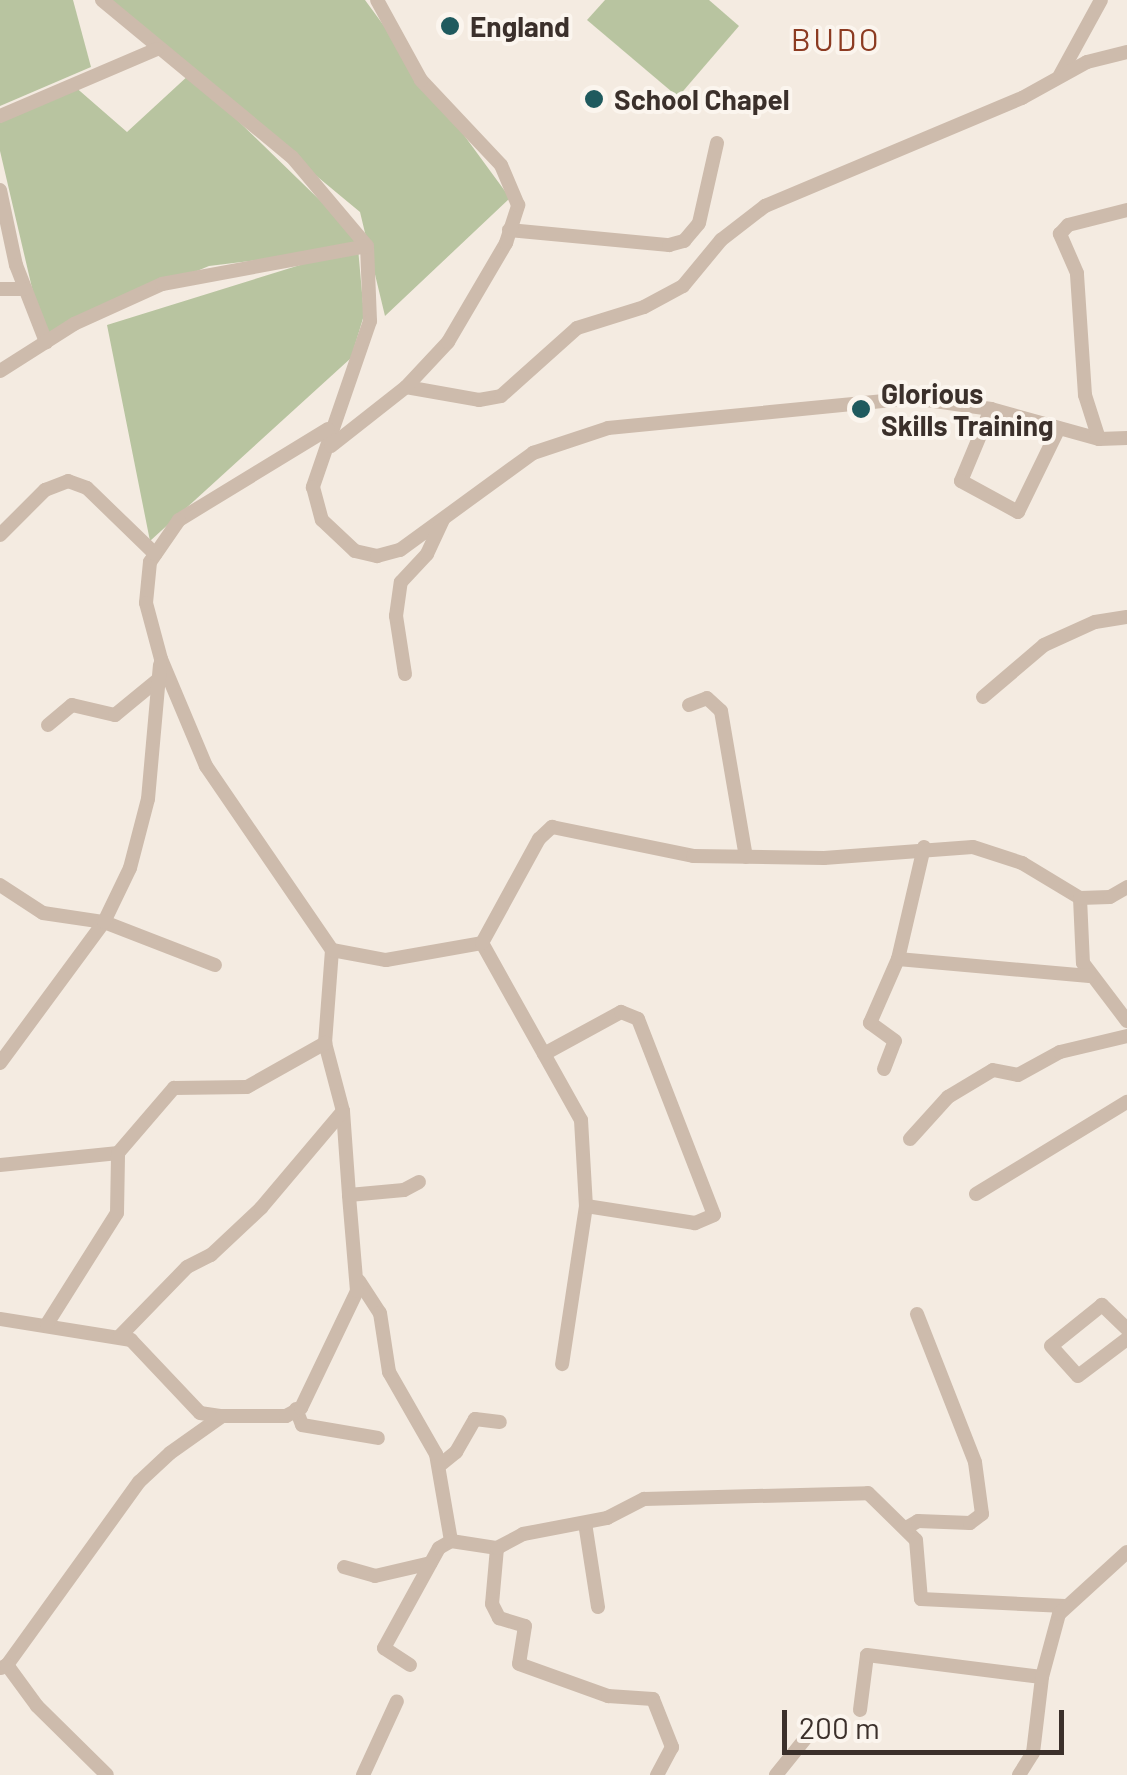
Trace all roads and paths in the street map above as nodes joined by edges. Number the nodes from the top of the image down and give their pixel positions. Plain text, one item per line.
1 (102, 0) edge
2 (377, 0) edge
3 (1102, 0) edge
4 (157, 48) junction
5 (1127, 52) edge
6 (1057, 80) junction
7 (0, 116) edge
8 (717, 143) dead end
9 (0, 190) edge
10 (1127, 210) edge
11 (509, 230) junction
12 (367, 246) junction
13 (0, 289) edge
14 (24, 289) junction
15 (46, 342) junction
16 (0, 371) edge
17 (406, 387) junction
18 (991, 409) junction
19 (1059, 428) junction
20 (328, 429) junction
21 (1127, 438) edge
22 (1099, 439) junction
23 (331, 446) junction
24 (445, 515) junction
25 (178, 520) junction
26 (0, 535) edge
27 (138, 540) junction
28 (155, 554) junction
29 (1127, 617) edge
30 (160, 659) junction
31 (405, 674) dead end
32 (160, 678) junction
33 (984, 697) dead end
34 (689, 704) dead end
35 (48, 725) dead end
36 (924, 847) junction
37 (746, 857) junction
38 (0, 884) edge
39 (1127, 887) edge
40 (1080, 898) junction
41 (104, 922) junction
42 (482, 943) junction
43 (332, 950) junction
44 (898, 959) junction
45 (215, 965) dead end
46 (1088, 976) junction
47 (1127, 1021) edge
48 (1127, 1036) edge
49 (325, 1043) junction
50 (544, 1054) junction
51 (0, 1064) edge
52 (884, 1068) dead end
53 (1127, 1102) edge
54 (343, 1111) junction
55 (910, 1140) dead end
56 (118, 1153) junction
57 (0, 1164) edge
58 (418, 1182) dead end
59 (976, 1194) dead end
60 (349, 1195) junction
61 (586, 1206) junction
62 (359, 1281) junction
63 (917, 1314) dead end
64 (2, 1321) edge
65 (47, 1324) junction
66 (1127, 1329) edge
67 (120, 1336) junction
68 (1127, 1339) edge
69 (562, 1364) dead end
70 (296, 1409) junction
71 (222, 1416) junction
72 (500, 1422) dead end
73 (378, 1438) dead end
74 (440, 1465) junction
75 (585, 1524) junction
76 (906, 1528) junction
77 (451, 1540) junction
78 (497, 1548) junction
79 (1127, 1552) edge
80 (430, 1563) junction
81 (344, 1568) dead end
82 (1065, 1606) junction
83 (598, 1607) dead end
84 (410, 1665) dead end
85 (4, 1667) edge
86 (1042, 1676) junction
87 (397, 1700) dead end
88 (860, 1710) dead end
89 (805, 1739) dead end
90 (107, 1775) edge
91 (363, 1775) edge
92 (657, 1775) edge
93 (776, 1775) edge
94 (1019, 1775) edge

1 - 4 street
2 - 11 street
3 - 6 street
4 - 7 street
4 - 12 street
5 - 6 street
6 - 17 street
8 - 11 street
9 - 14 street
10 - 22 street
11 - 17 street
12 - 15 street
12 - 20 street
13 - 14 street
14 - 15 street
15 - 16 street
17 - 23 street
18 - 19 street
18 - 19 street
18 - 24 street
19 - 22 street
20 - 23 street
20 - 25 street
21 - 22 street
23 - 24 street
24 - 31 street
25 - 27 street
25 - 28 street
26 - 27 street
27 - 28 street
28 - 30 street
29 - 33 street
30 - 32 street
30 - 43 street
32 - 35 street
32 - 41 street
34 - 37 street
36 - 37 street
36 - 40 street
36 - 44 street
37 - 42 street
38 - 41 street
39 - 40 street
40 - 46 street
41 - 45 street
41 - 51 street
42 - 43 street
42 - 50 street
43 - 49 street
44 - 46 street
44 - 52 street
46 - 47 street
48 - 55 street
49 - 54 street
49 - 56 street
50 - 61 street
50 - 61 street
53 - 59 street
54 - 60 street
54 - 67 street
56 - 57 street
56 - 65 street
58 - 60 street
60 - 62 street
61 - 69 street
62 - 70 street
62 - 74 street
63 - 76 street
64 - 65 street
65 - 67 street
66 - 68 street
67 - 71 street
70 - 71 street
70 - 73 street
71 - 85 street
72 - 74 street
74 - 77 street
75 - 76 street
75 - 78 street
75 - 83 street
76 - 82 street
77 - 78 street
77 - 80 street
78 - 92 street
79 - 82 street
80 - 81 street
80 - 84 street
82 - 86 street
85 - 90 street
86 - 88 street
86 - 94 street
87 - 91 street
89 - 93 street

